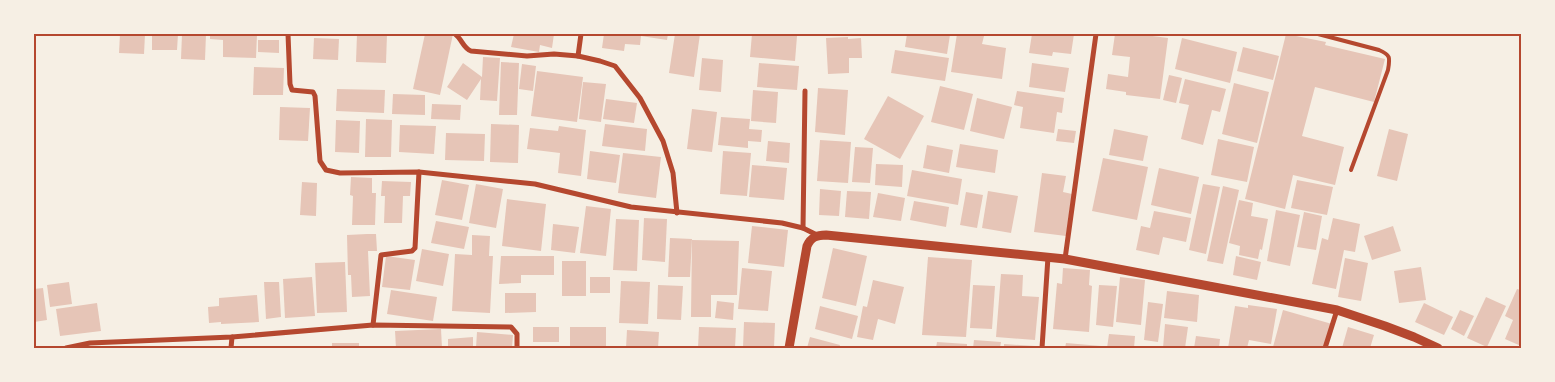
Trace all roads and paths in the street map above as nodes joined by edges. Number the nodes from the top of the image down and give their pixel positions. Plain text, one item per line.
1 (288, 34) edge
2 (455, 34) edge
3 (581, 34) edge
4 (1096, 34) edge
5 (1318, 34) edge
6 (578, 56) junction
7 (805, 91) dead end
8 (1352, 170) dead end
9 (419, 172) junction
10 (677, 213) junction
11 (803, 228) junction
12 (818, 235) junction
13 (1048, 257) junction
14 (1065, 259) junction
15 (1337, 310) junction
16 (373, 325) junction
17 (232, 337) junction
18 (66, 348) edge
19 (231, 348) edge
20 (517, 348) edge
21 (789, 348) edge
22 (1042, 348) edge
23 (1325, 348) edge
24 (1438, 348) edge

1 - 9 street
2 - 6 street
3 - 6 street
4 - 14 street
5 - 8 lane
6 - 10 street
7 - 11 street
9 - 10 street
9 - 16 street
10 - 11 street
11 - 12 street
12 - 13 street
12 - 21 street
13 - 14 street
13 - 22 street
14 - 15 street
15 - 23 street
15 - 24 street
16 - 17 street
16 - 20 street
17 - 18 street
17 - 19 street

